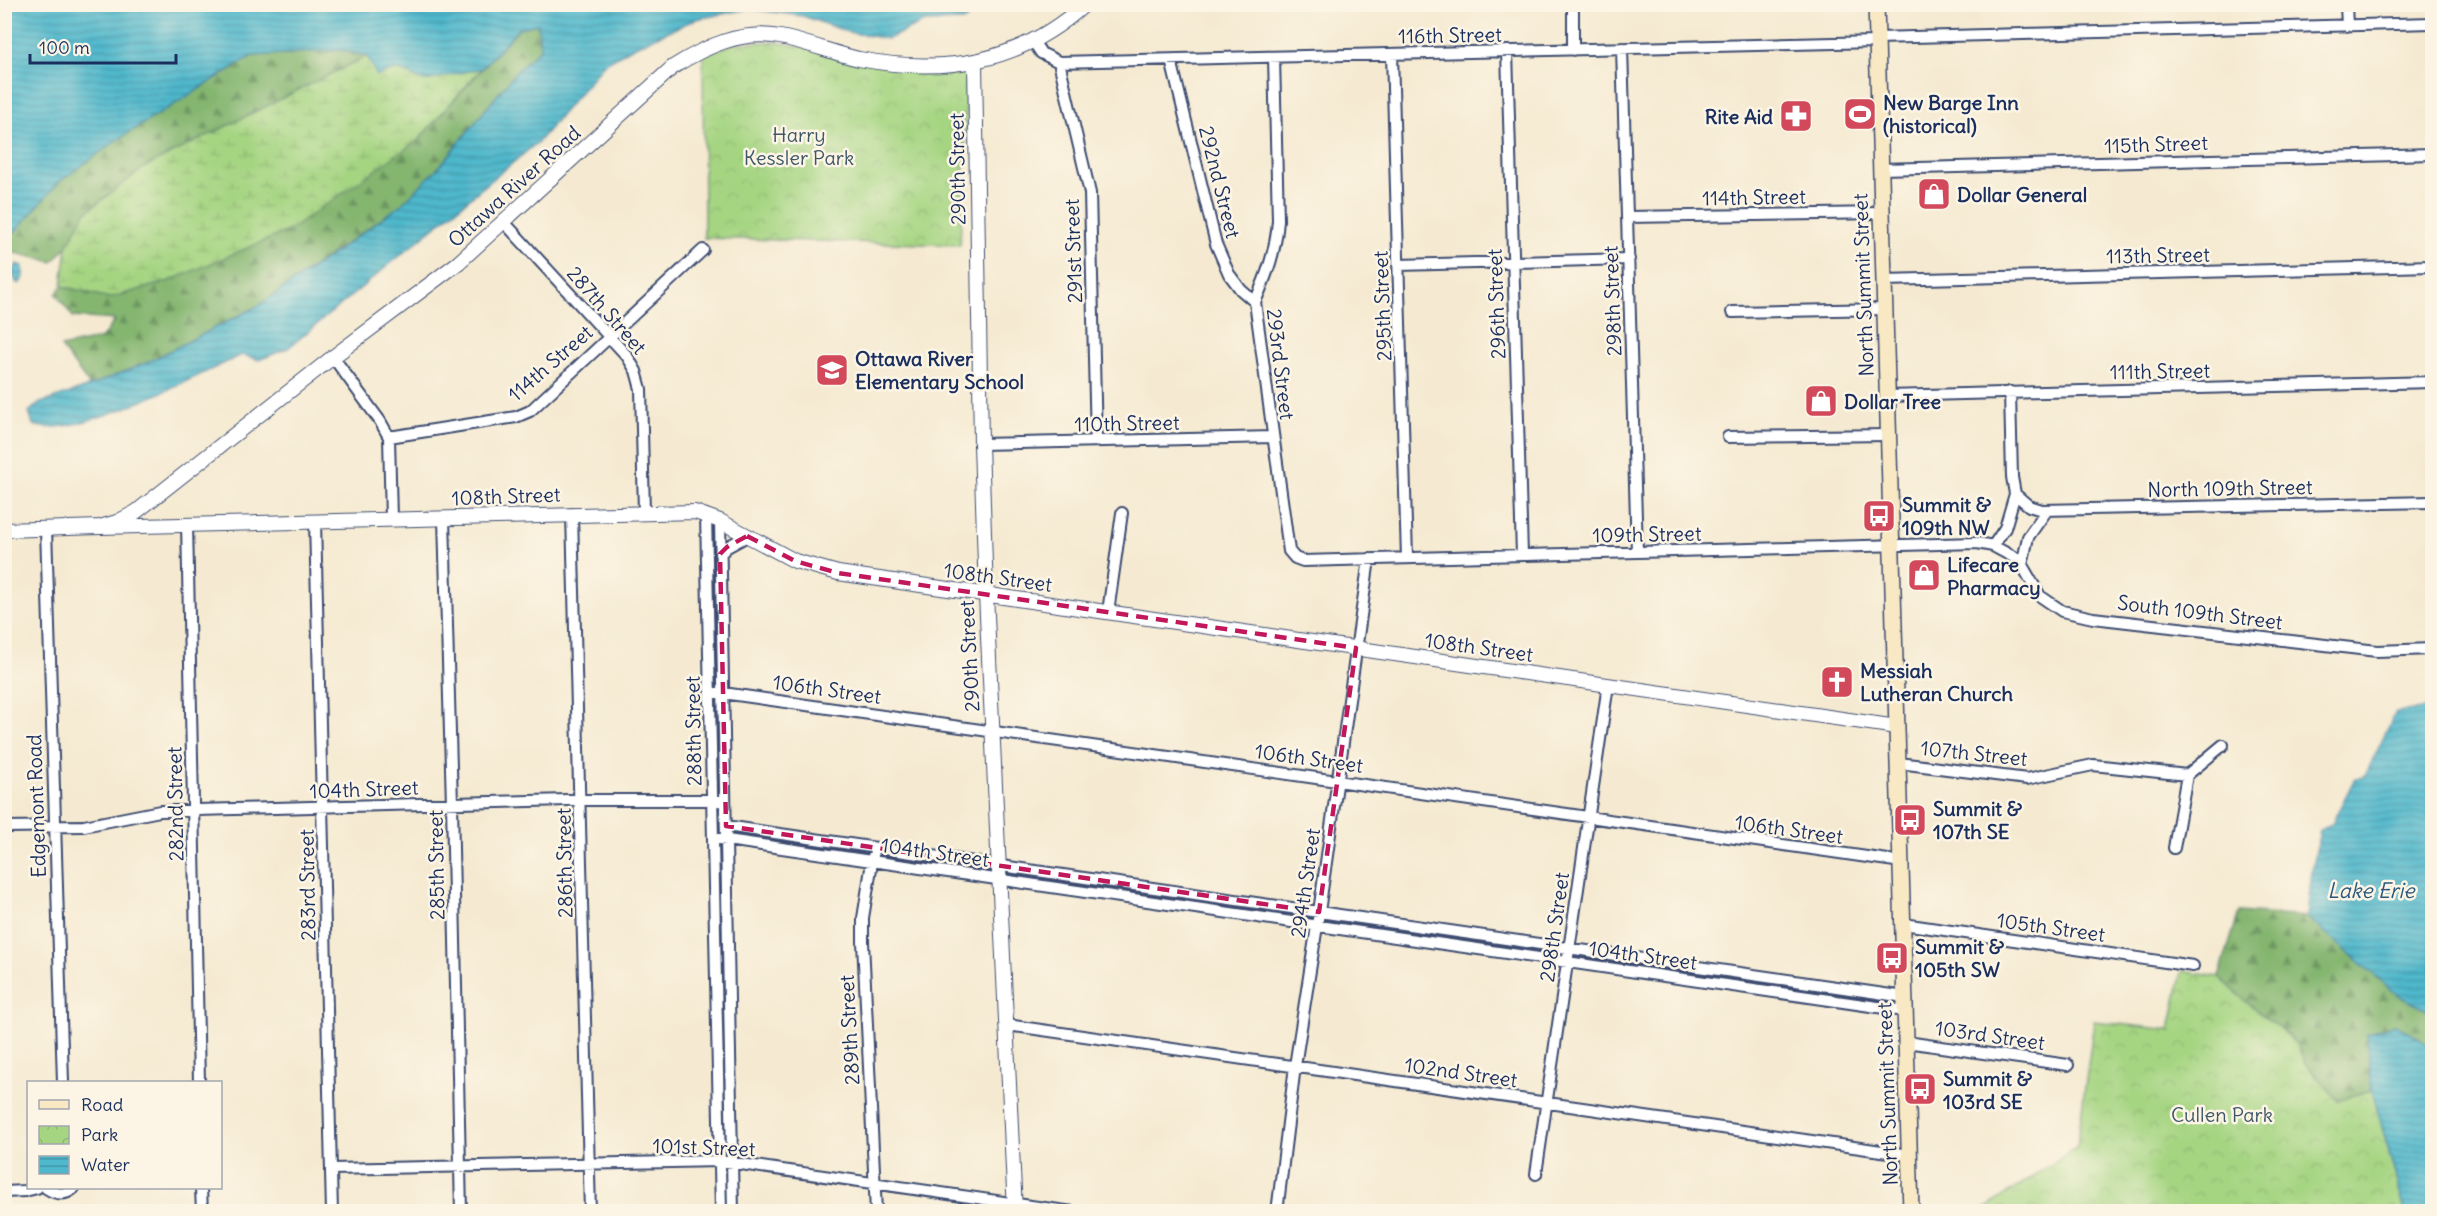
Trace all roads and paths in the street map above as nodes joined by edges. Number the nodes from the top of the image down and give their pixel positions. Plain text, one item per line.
1 (1085, 4) edge
2 (1573, 4) edge
3 (1876, 4) edge
4 (2346, 4) edge
5 (2433, 23) edge
6 (2347, 26) junction
7 (1877, 40) junction
8 (1033, 41) junction
9 (1622, 48) junction
10 (1574, 50) junction
11 (1507, 51) junction
12 (1392, 54) junction
13 (1274, 58) junction
14 (1171, 60) junction
15 (975, 62) junction
16 (1059, 62) junction
17 (2433, 154) edge
18 (1881, 169) junction
19 (1882, 213) junction
20 (1627, 217) junction
21 (504, 222) junction
22 (703, 250) dead end
23 (1629, 259) junction
24 (1513, 262) junction
25 (1398, 265) junction
26 (2433, 266) edge
27 (1884, 280) junction
28 (1255, 302) junction
29 (1885, 309) junction
30 (1732, 312) dead end
31 (609, 337) junction
32 (333, 357) junction
33 (2433, 382) edge
34 (2010, 392) junction
35 (1887, 396) junction
36 (1888, 435) junction
37 (389, 437) junction
38 (1273, 437) junction
39 (1728, 437) dead end
40 (1096, 441) junction
41 (981, 444) junction
42 (2015, 494) junction
43 (2433, 501) edge
44 (2047, 510) junction
45 (644, 512) junction
46 (1122, 513) dead end
47 (142, 514) junction
48 (572, 514) junction
49 (706, 515) junction
50 (444, 518) junction
51 (391, 519) junction
52 (315, 521) junction
53 (720, 521) junction
54 (187, 524) junction
55 (46, 528) junction
56 (4, 530) edge
57 (747, 536) junction
58 (1892, 546) junction
59 (1993, 546) junction
60 (1637, 552) junction
61 (720, 554) junction
62 (1522, 555) junction
63 (1407, 558) junction
64 (1369, 559) junction
65 (1303, 561) joint
66 (2022, 565) junction
67 (986, 594) junction
68 (1108, 612) junction
69 (1356, 648) junction
70 (2433, 649) edge
71 (1608, 685) junction
72 (710, 693) junction
73 (723, 693) junction
74 (1897, 727) junction
75 (992, 730) junction
76 (2223, 745) dead end
77 (1899, 763) junction
78 (2187, 775) junction
79 (1337, 780) junction
80 (712, 800) junction
81 (580, 801) junction
82 (725, 802) junction
83 (452, 804) junction
84 (323, 808) junction
85 (193, 811) junction
86 (1588, 818) junction
87 (55, 826) junction
88 (726, 826) junction
89 (4, 827) edge
90 (713, 838) junction
91 (726, 840) junction
92 (874, 847) junction
93 (2174, 848) dead end
94 (872, 861) junction
95 (1902, 862) junction
96 (999, 872) junction
97 (1155, 888) junction
98 (1152, 902) junction
99 (1319, 912) junction
100 (1903, 924) junction
101 (1317, 926) junction
102 (1442, 930) junction
103 (1439, 944) junction
104 (715, 945) junction
105 (728, 945) junction
106 (1569, 948) junction
107 (1567, 962) junction
108 (2193, 966) dead end
109 (1736, 973) junction
110 (1734, 986) junction
111 (1905, 1004) junction
112 (1007, 1025) junction
113 (1906, 1042) junction
114 (717, 1052) junction
115 (730, 1052) junction
116 (2068, 1065) dead end
117 (1295, 1066) junction
118 (63, 1081) edge
119 (199, 1081) edge
120 (1546, 1103) junction
121 (1909, 1155) junction
122 (720, 1161) junction
123 (732, 1163) junction
124 (589, 1164) junction
125 (460, 1167) junction
126 (331, 1169) junction
127 (1536, 1174) dead end
128 (874, 1183) junction
129 (33, 1189) edge
130 (48, 1189) edge
131 (73, 1189) edge
132 (201, 1189) edge
133 (4, 1192) edge
134 (1015, 1207) edge
135 (202, 1212) edge
136 (332, 1212) edge
137 (461, 1212) edge
138 (590, 1212) edge
139 (721, 1212) edge
140 (733, 1212) edge
141 (876, 1212) edge
142 (1073, 1212) edge
143 (1277, 1212) edge
144 (1911, 1212) edge

1 - 8 street, Ottawa River Road
2 - 10 street
3 - 7 main road, North Summit Street
4 - 6 street
5 - 6 street, 116th Street
6 - 7 street, 116th Street
7 - 9 street, 116th Street
7 - 18 main road, North Summit Street
8 - 15 street, Ottawa River Road
8 - 16 street
9 - 10 street, 116th Street
9 - 20 street, 298th Street
10 - 11 street, 116th Street
11 - 12 street, 116th Street
11 - 24 street, 296th Street
12 - 13 street, 116th Street
12 - 25 street, 295th Street
13 - 14 street, 116th Street
13 - 28 street, 293rd Street
14 - 16 street, 116th Street
14 - 28 street, 292nd Street
15 - 21 street, Ottawa River Road
15 - 41 street, 290th Street
16 - 40 street, 291st Street
17 - 18 street, 115th Street
18 - 19 main road, North Summit Street
19 - 20 street, 114th Street
19 - 27 main road, North Summit Street
20 - 23 street, 298th Street
21 - 31 street, 287th Street
21 - 32 street, Ottawa River Road
22 - 31 street, 114th Street
23 - 24 street
23 - 60 street, 298th Street
24 - 25 street
24 - 62 street, 296th Street
25 - 63 street, 295th Street
26 - 27 street, 113th Street
27 - 29 main road, North Summit Street
28 - 38 street, 293rd Street
29 - 30 street
29 - 35 main road, North Summit Street
31 - 37 street, 114th Street
31 - 45 street, 287th Street
32 - 37 street
32 - 47 street, Ottawa River Road
33 - 34 street, 111th Street
34 - 35 street, 111th Street
34 - 42 street
35 - 36 main road, North Summit Street
36 - 39 street
36 - 58 main road, North Summit Street
37 - 51 street
38 - 40 street, 110th Street
38 - 65 street, 293rd Street
40 - 41 street, 110th Street
41 - 67 street, 290th Street
42 - 44 street, North 109th Street
42 - 59 street
43 - 44 street, North 109th Street
44 - 66 street
45 - 48 street, 108th Street
45 - 49 street, 108th Street
46 - 68 street
47 - 54 street, 108th Street
47 - 55 street, Ottawa River Road
48 - 50 street, 108th Street
48 - 81 street, 286th Street
49 - 53 street, 108th Street
49 - 72 street, 288th Street
50 - 51 street, 108th Street
50 - 83 street, 285th Street
51 - 52 street, 108th Street
52 - 54 street, 108th Street
52 - 84 street, 283rd Street
53 - 57 street, 108th Street
53 - 61 street, 288th Street
54 - 85 street, 282nd Street
55 - 56 street, Ottawa River Road
55 - 87 street, Edgemont Road
57 - 61 street
57 - 67 street, 108th Street
58 - 59 street, 109th Street
58 - 60 street, 109th Street
58 - 74 main road, North Summit Street
59 - 66 street, South 109th Street
60 - 62 street, 109th Street
61 - 73 street, 288th Street
62 - 63 street, 109th Street
63 - 64 street, 109th Street
64 - 65 street, 109th Street
64 - 69 street, 294th Street
66 - 70 street, South 109th Street
67 - 68 street, 108th Street
67 - 75 street, 290th Street
68 - 69 street, 108th Street
69 - 71 street, 108th Street
69 - 79 street, 294th Street
71 - 74 street, 108th Street
71 - 86 street, 298th Street
72 - 73 street, 106th Street
72 - 80 street, 288th Street
73 - 75 street, 106th Street
73 - 82 street, 288th Street
74 - 77 main road, North Summit Street
75 - 79 street, 106th Street
75 - 96 street, 290th Street
76 - 78 street
77 - 78 street, 107th Street
77 - 95 main road, North Summit Street
78 - 93 street
79 - 86 street, 106th Street
79 - 99 street, 294th Street
80 - 81 street, 104th Street
80 - 82 street, 104th Street
80 - 90 street, 288th Street
81 - 83 street, 104th Street
81 - 124 street, 286th Street
82 - 88 street, 288th Street
83 - 84 street, 104th Street
83 - 125 street, 285th Street
84 - 85 street, 104th Street
84 - 126 street, 283rd Street
85 - 87 street, 104th Street
85 - 119 street, 282nd Street
86 - 95 street, 106th Street
86 - 106 street, 298th Street
87 - 89 street, 104th Street
87 - 118 street, Edgemont Road
88 - 91 street, 288th Street
88 - 92 street, 104th Street
90 - 91 street, 104th Street
90 - 104 street, 288th Street
91 - 94 street, 104th Street
91 - 105 street, 288th Street
92 - 94 street, 289th Street
92 - 96 street, 104th Street
94 - 96 street, 104th Street
94 - 128 street, 289th Street
95 - 100 main road, North Summit Street
96 - 97 street, 104th Street
96 - 98 street, 104th Street
96 - 112 street, 290th Street
97 - 98 street
97 - 99 street, 104th Street
98 - 101 street, 104th Street
99 - 101 street, 294th Street
99 - 102 street, 104th Street
100 - 108 street, 105th Street
100 - 111 main road, North Summit Street
101 - 103 street, 104th Street
101 - 117 street, 294th Street
102 - 103 street
102 - 106 street, 104th Street
103 - 107 street, 104th Street
104 - 105 street
104 - 114 street, 288th Street
105 - 115 street, 288th Street
106 - 107 street, 298th Street
106 - 109 street, 104th Street
107 - 110 street, 104th Street
107 - 120 street, 298th Street
109 - 110 street
109 - 111 street, 104th Street
110 - 111 street, 104th Street
111 - 113 main road, North Summit Street
112 - 117 street, 102nd Street
112 - 134 street, 290th Street
113 - 116 street, 103rd Street
113 - 121 main road, North Summit Street
114 - 115 street
114 - 122 street, 288th Street
115 - 123 street, 288th Street
117 - 120 street, 102nd Street
117 - 143 street, 294th Street
120 - 121 street, 102nd Street
120 - 127 street, 298th Street
121 - 144 main road, North Summit Street
122 - 123 street, 101st Street
122 - 124 street, 101st Street
122 - 139 street, 288th Street
123 - 128 street, 101st Street
123 - 140 street, 288th Street
124 - 125 street, 101st Street
124 - 138 street, 286th Street
125 - 126 street, 101st Street
125 - 137 street, 285th Street
126 - 136 street, 283rd Street
128 - 134 street, 101st Street
128 - 141 street, 289th Street
129 - 133 street
130 - 131 street
132 - 135 street
134 - 142 street, 101st Street

